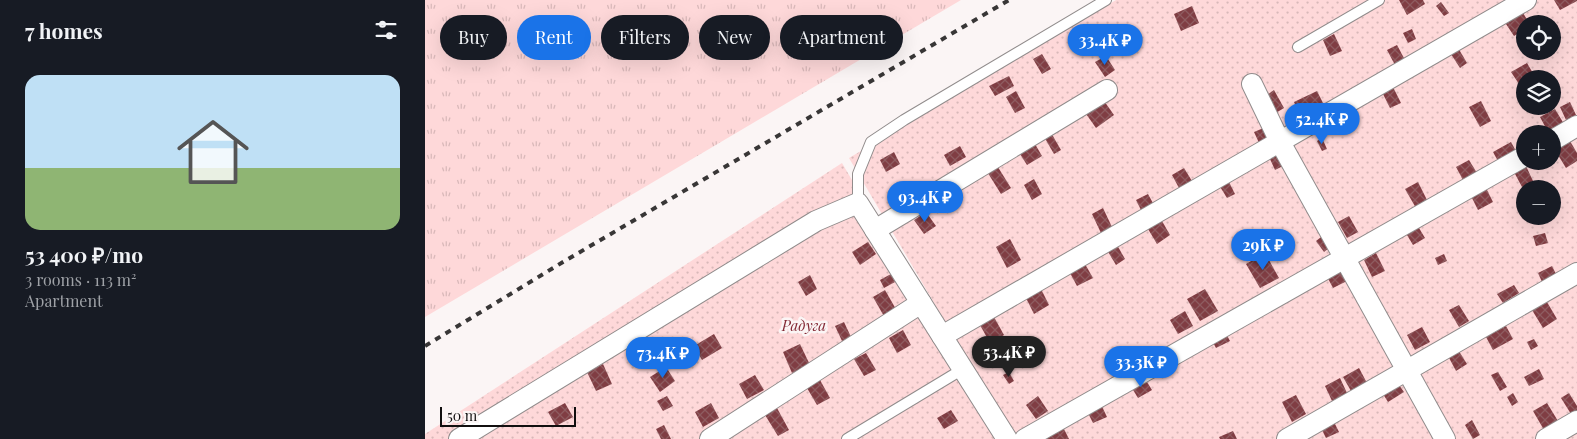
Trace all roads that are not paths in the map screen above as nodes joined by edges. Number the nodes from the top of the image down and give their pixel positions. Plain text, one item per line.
1 (1107, 0) edge
2 (1379, 0) edge
3 (1526, 0) edge
4 (1298, 47) dead end
5 (1252, 84) dead end
6 (1107, 90) dead end
7 (1577, 126) edge
8 (1561, 135) edge
9 (1280, 142) junction
10 (1516, 161) edge
11 (858, 203) junction
12 (875, 230) junction
13 (1345, 257) junction
14 (1577, 274) edge
15 (921, 303) junction
16 (942, 336) junction
17 (963, 368) junction
18 (1407, 372) junction
19 (1577, 422) edge
20 (459, 439) edge
21 (709, 439) edge
22 (847, 439) edge
23 (1007, 439) edge
24 (1025, 439) edge
25 (1287, 439) edge
26 (1445, 439) edge
27 (1546, 439) edge

1 - 11 lane
2 - 4 lane
3 - 9 street
5 - 9 street
6 - 12 street
7 - 8 street
9 - 13 street
9 - 16 street
10 - 13 street
11 - 12 street
11 - 20 street
12 - 15 street
13 - 18 street
13 - 24 street
14 - 18 street
15 - 16 street
15 - 21 street
16 - 17 street
17 - 22 lane
17 - 23 street
18 - 25 street
18 - 26 street
19 - 27 street

